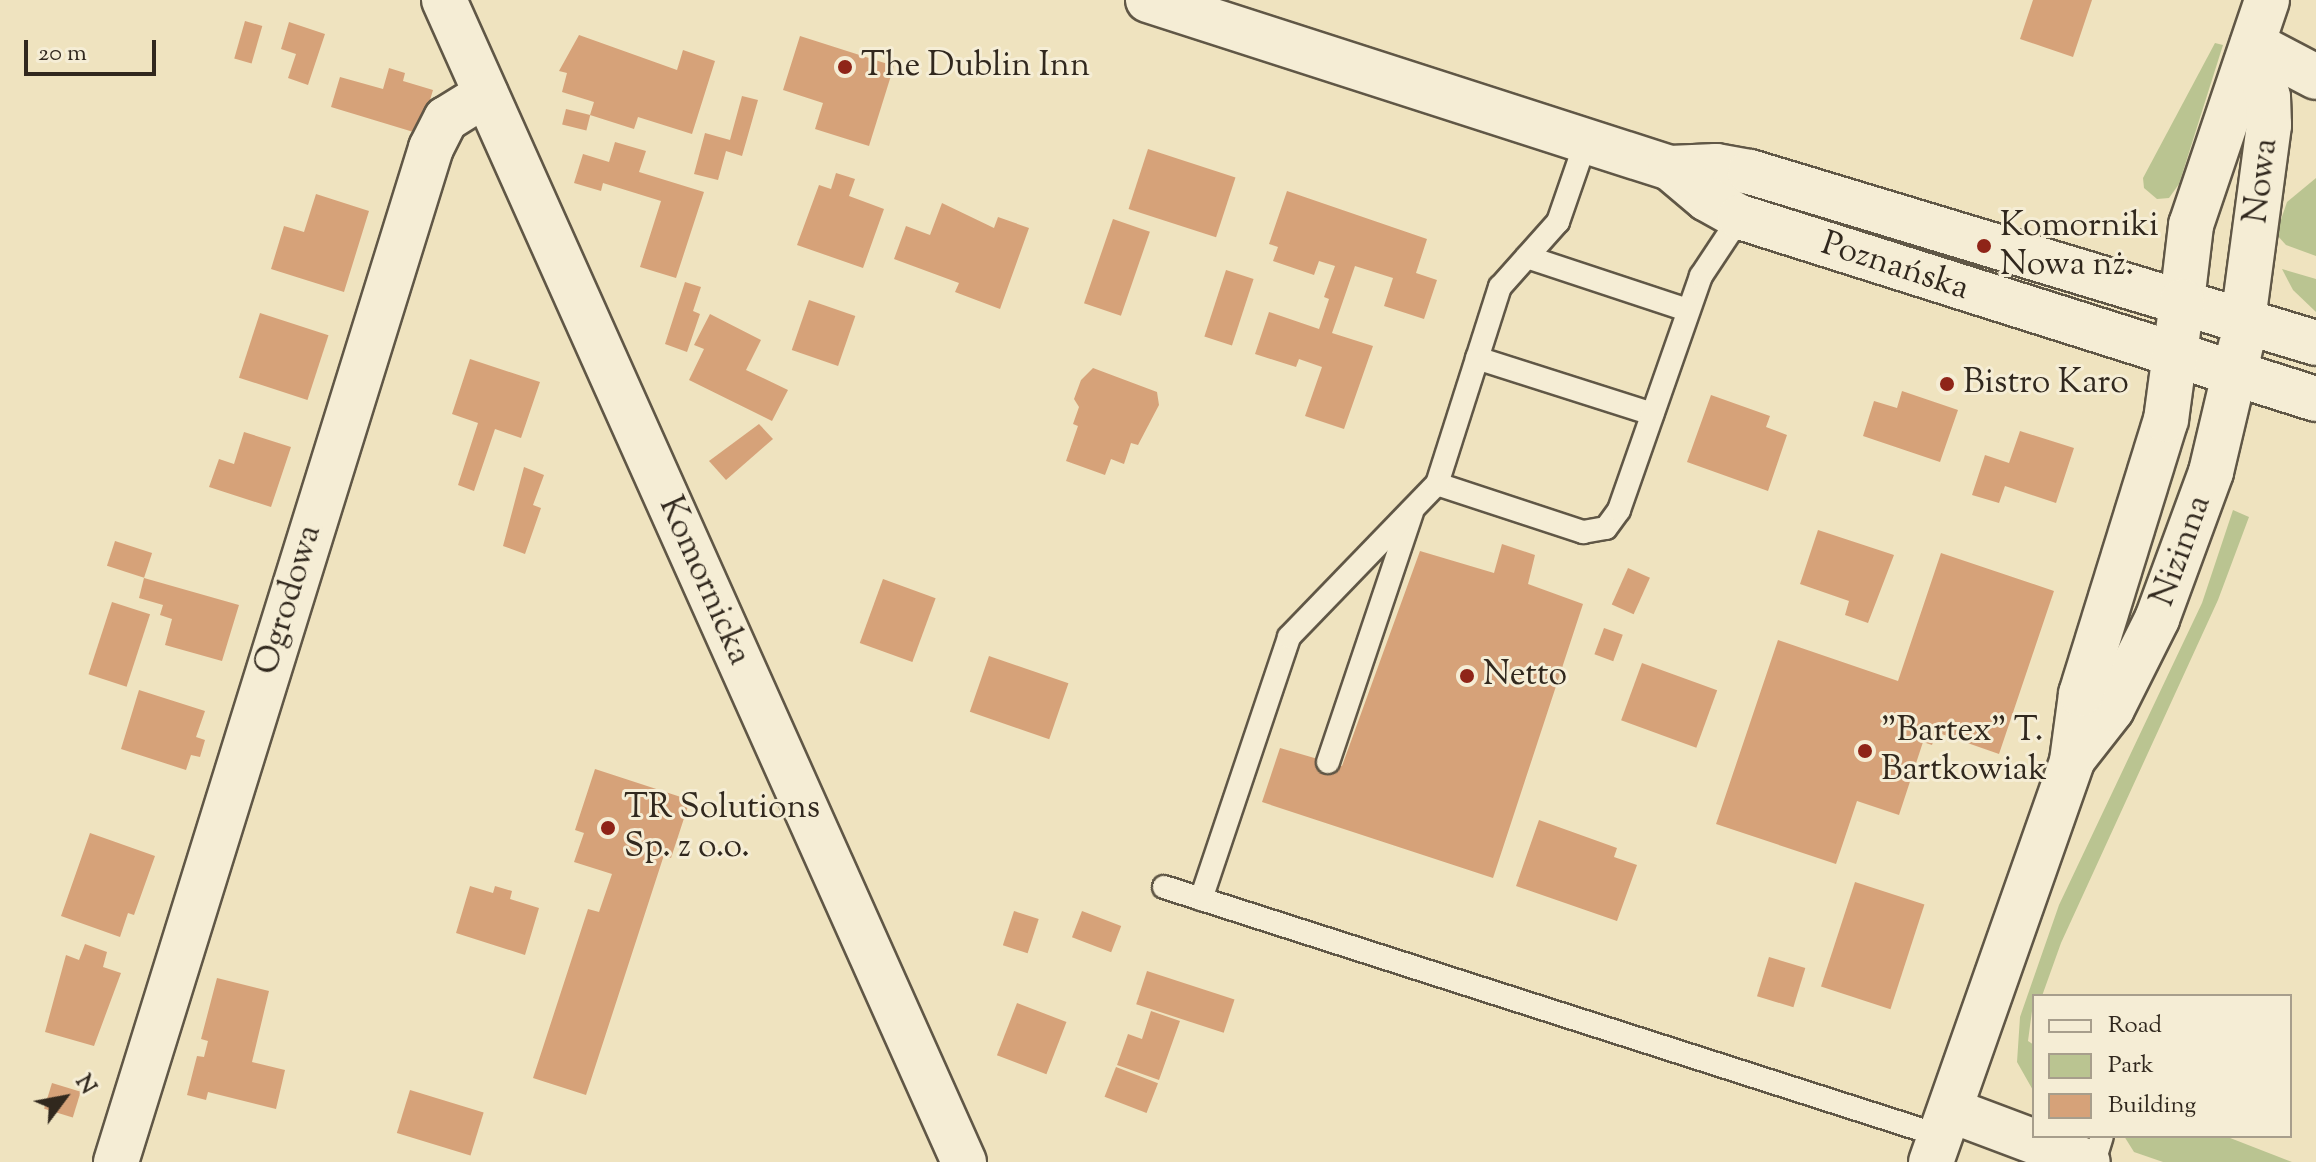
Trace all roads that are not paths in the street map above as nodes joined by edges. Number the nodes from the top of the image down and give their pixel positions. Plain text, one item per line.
1 (444, 0) edge
2 (1148, 0) edge
3 (2267, 0) edge
4 (2253, 44) junction
5 (2316, 77) edge
6 (486, 94) junction
7 (1586, 141) junction
8 (1670, 168) junction
9 (1740, 217) junction
10 (1527, 257) junction
11 (2182, 301) junction
12 (1687, 310) junction
13 (2243, 320) junction
14 (2316, 343) edge
15 (2178, 357) junction
16 (1477, 358) junction
17 (2237, 376) junction
18 (2316, 399) edge
19 (1652, 414) junction
20 (1437, 484) junction
21 (1413, 508) junction
22 (2072, 761) junction
23 (1328, 762) dead end
24 (1164, 887) dead end
25 (1201, 899) junction
26 (1941, 1136) edge
27 (2101, 1138) edge
28 (119, 1146) edge
29 (964, 1162) edge
30 (2088, 1162) edge
31 (2094, 1162) edge

1 - 6 street, Komornicka
2 - 7 street, Poznańska
3 - 4 street, Nowa
4 - 5 street
4 - 11 street, Nowa
4 - 13 street, Nowa
6 - 28 street, Ogrodowa
6 - 29 street, Komornicka
7 - 8 street, Poznańska
7 - 10 lane
8 - 9 street, Poznańska
8 - 11 street, Poznańska
9 - 12 lane
9 - 15 street, Poznańska
10 - 12 lane
10 - 16 lane
11 - 13 street, Poznańska
11 - 15 street, Nizinna
12 - 19 lane
13 - 14 street, Poznańska
13 - 17 street, Nizinna
15 - 17 street, Poznańska
15 - 22 street, Nizinna
16 - 19 lane
16 - 20 lane
17 - 18 street, Poznańska
17 - 22 street, Nizinna
19 - 20 lane
20 - 21 lane
21 - 23 lane
21 - 25 lane
22 - 26 street, Nizinna
24 - 25 lane
25 - 26 lane
26 - 30 street
27 - 31 lane

